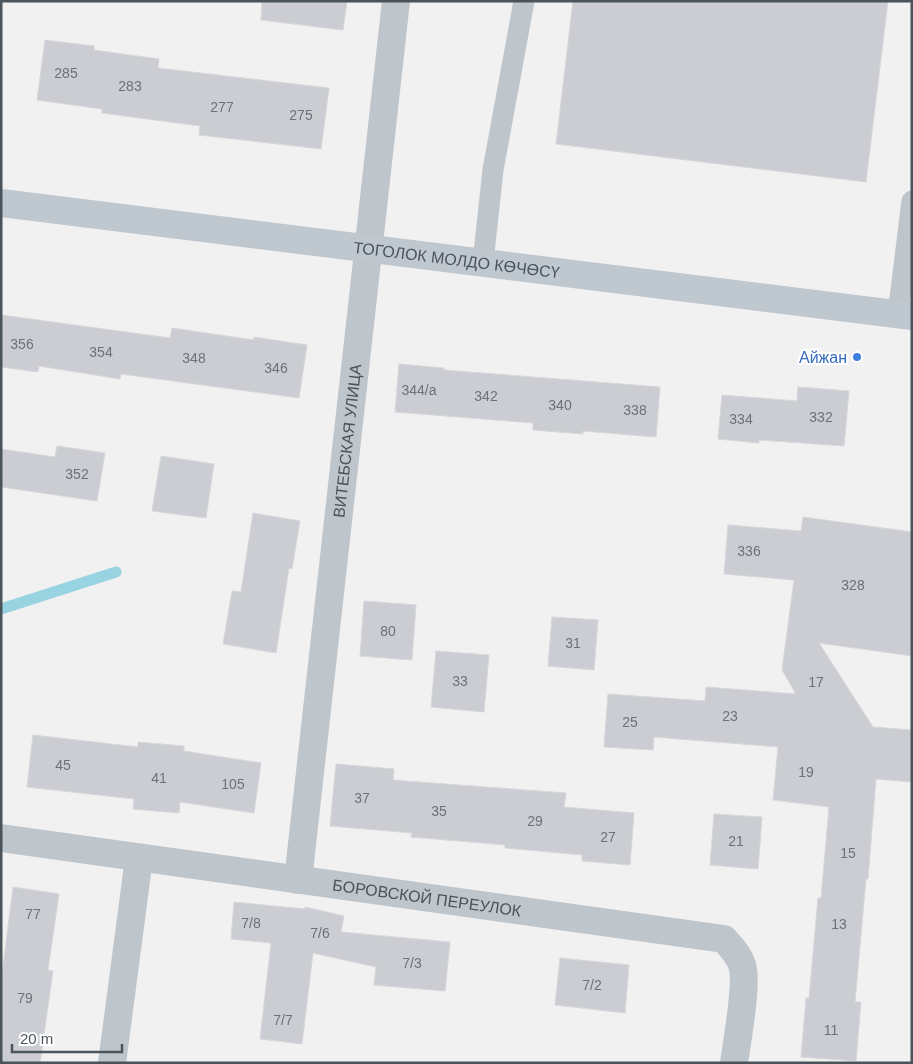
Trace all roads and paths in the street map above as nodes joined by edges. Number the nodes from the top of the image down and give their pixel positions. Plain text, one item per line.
1 (396, 1) edge
2 (524, 1) edge
3 (912, 201) edge
4 (1, 203) edge
5 (368, 248) junction
6 (483, 262) junction
7 (905, 315) edge
8 (1, 838) edge
9 (139, 858) junction
10 (298, 880) junction
11 (112, 1063) edge
12 (734, 1063) edge

1 - 5 street, ВИТЕБСКАЯ УЛИЦА
2 - 6 lane
3 - 7 lane
4 - 5 main road, ТОГОЛОК МОЛДО КӨЧӨСҮ
5 - 6 main road, ТОГОЛОК МОЛДО КӨЧӨСҮ
5 - 10 street, ВИТЕБСКАЯ УЛИЦА
6 - 7 main road, ТОГОЛОК МОЛДО КӨЧӨСҮ
8 - 9 street, БОРОВСКОЙ ПЕРЕУЛОК
9 - 10 street, БОРОВСКОЙ ПЕРЕУЛОК
9 - 11 street
10 - 12 street, БОРОВСКОЙ ПЕРЕУЛОК

